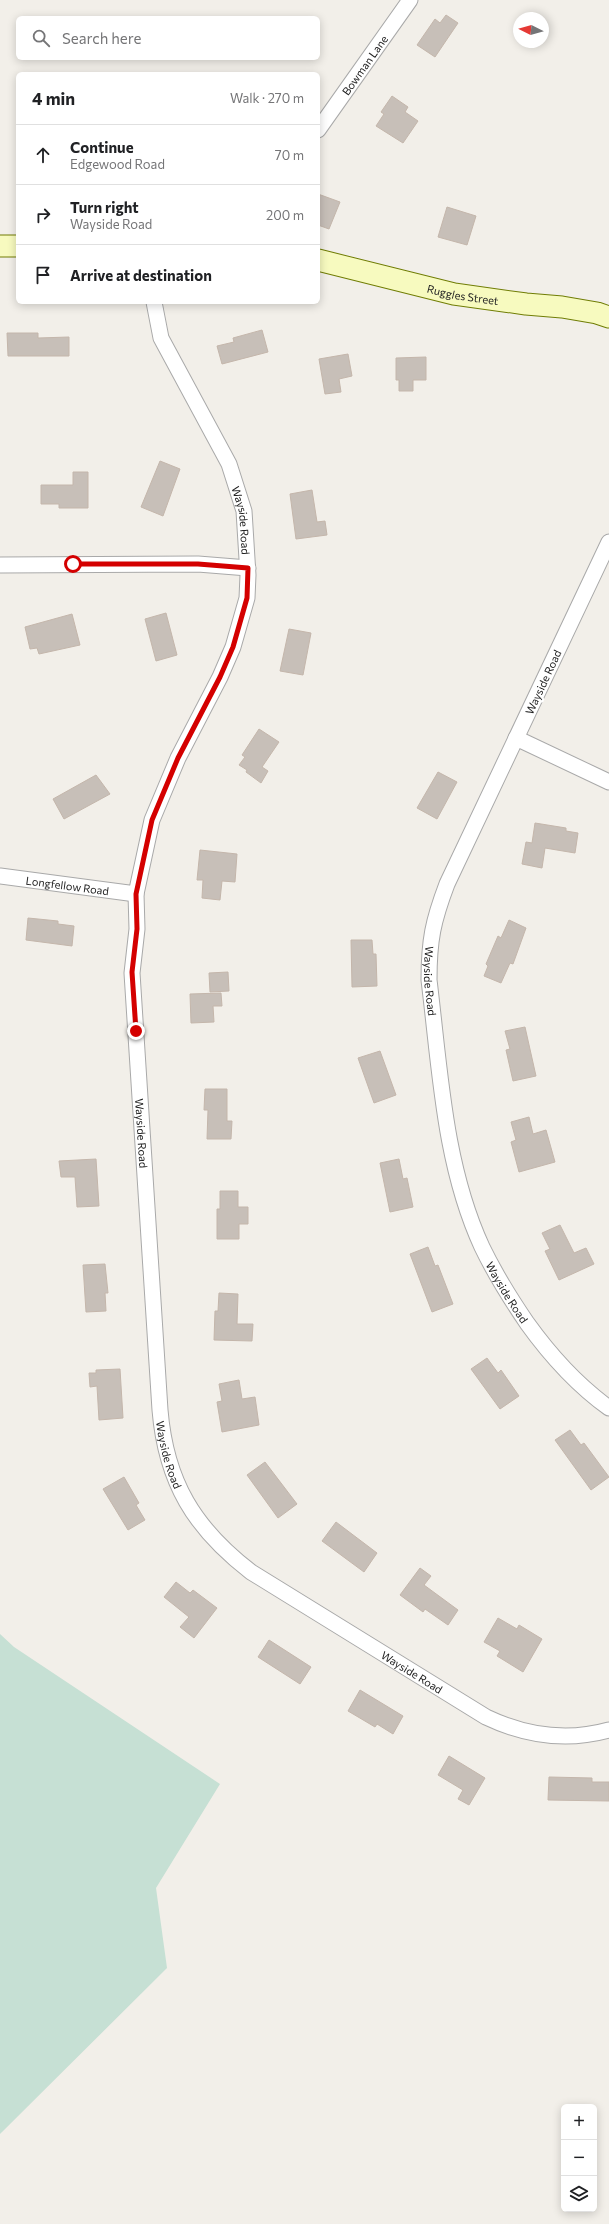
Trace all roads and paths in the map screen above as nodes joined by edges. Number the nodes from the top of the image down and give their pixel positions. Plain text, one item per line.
1 (410, 0) edge
2 (320, 127) edge
3 (0, 246) edge
4 (16, 246) edge
5 (320, 260) edge
6 (154, 304) edge
7 (609, 317) edge
8 (609, 542) edge
9 (0, 565) edge
10 (248, 568) junction
11 (516, 738) junction
12 (609, 782) edge
13 (0, 876) edge
14 (136, 894) junction
15 (609, 1408) edge
16 (609, 1730) edge

1 - 2 street, Bowman Lane
3 - 4 street
5 - 7 street, Ruggles Street
6 - 10 street, Wayside Road
8 - 11 street, Wayside Road
9 - 10 street
10 - 14 street, Wayside Road
11 - 12 street
11 - 15 street, Wayside Road
13 - 14 street, Longfellow Road
14 - 16 street, Wayside Road

